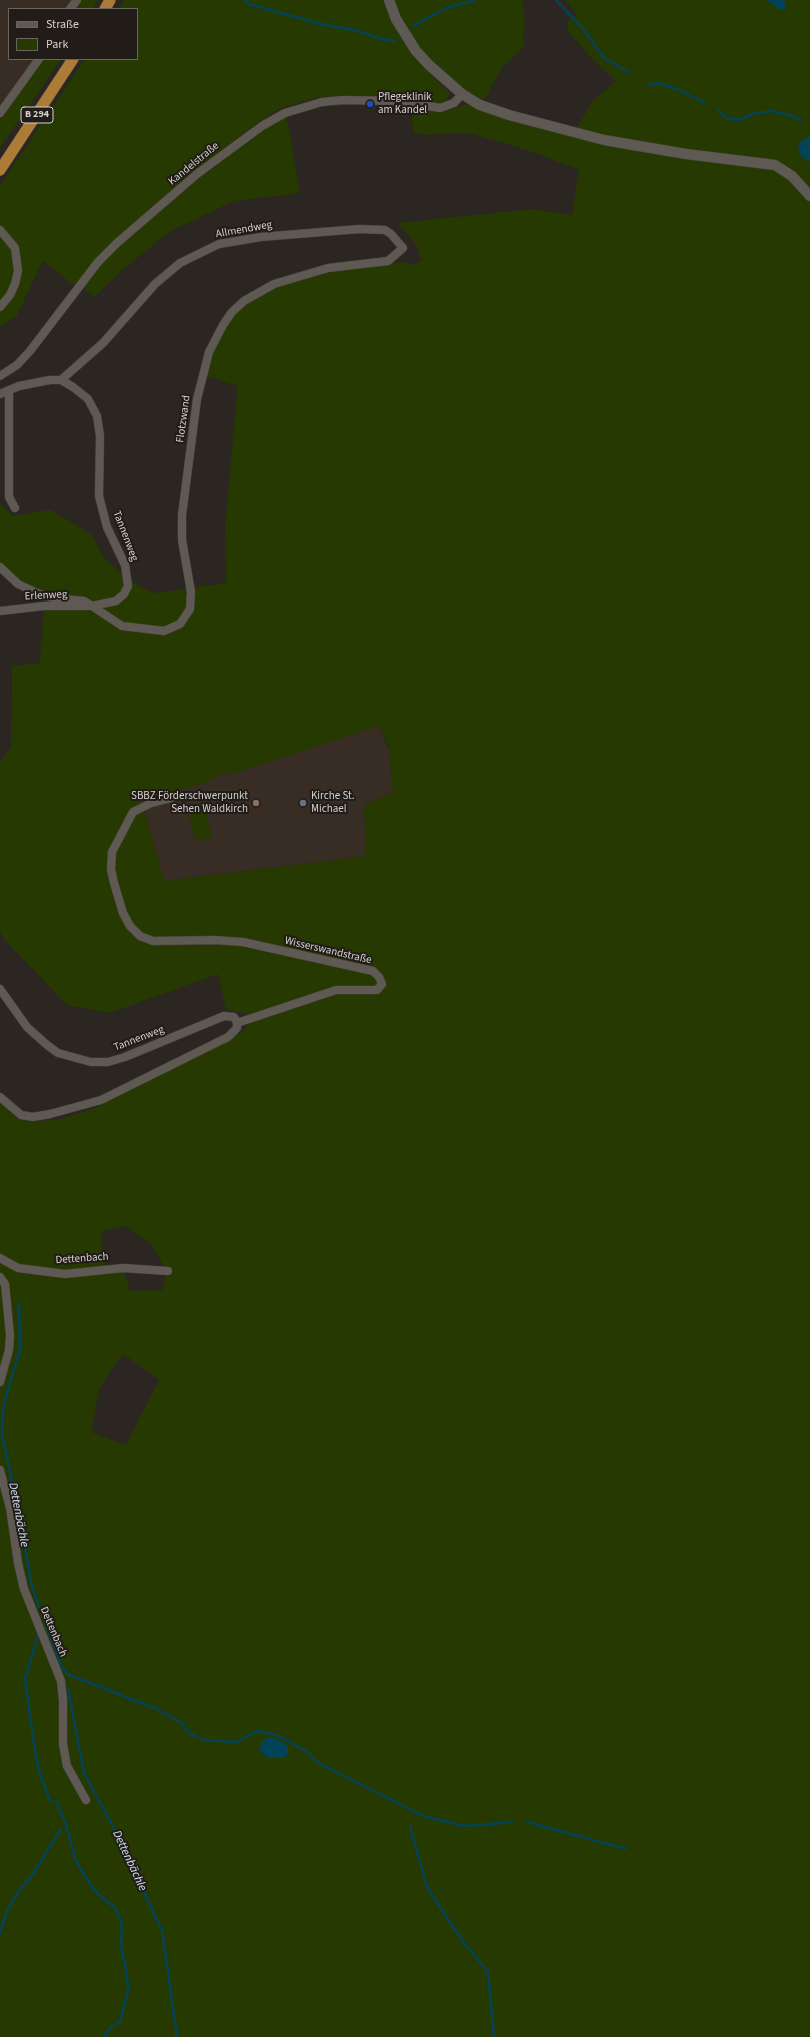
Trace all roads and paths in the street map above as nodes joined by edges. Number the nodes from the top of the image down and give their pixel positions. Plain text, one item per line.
1 (77, 0) edge
2 (389, 0) edge
3 (71, 8) edge
4 (38, 60) edge
5 (72, 60) edge
6 (462, 94) junction
7 (0, 113) edge
8 (0, 170) edge
9 (810, 196) edge
10 (0, 230) edge
11 (403, 248) joint
12 (0, 307) edge
13 (0, 376) edge
14 (61, 380) junction
15 (9, 390) junction
16 (0, 394) edge
17 (15, 508) dead end
18 (0, 567) edge
19 (92, 606) junction
20 (0, 611) edge
21 (171, 798) dead end
22 (0, 989) edge
23 (237, 1023) junction
24 (0, 1098) edge
25 (0, 1258) edge
26 (168, 1271) dead end
27 (0, 1277) edge
28 (0, 1382) edge
29 (0, 1470) edge
30 (86, 1800) dead end

1 - 3 street
2 - 6 street
4 - 7 street
5 - 8 highway, B 294
6 - 9 street
6 - 13 street, Kandelstraße
10 - 12 street
11 - 14 street, Allmendweg
11 - 19 street, Flotzwand
14 - 15 street
14 - 19 street, Tannenweg
15 - 16 street
15 - 17 street
18 - 19 street, Tannenweg
19 - 20 street, Erlenweg
21 - 23 street, Wisserswandstraße
22 - 23 street, Tannenweg
23 - 24 street
25 - 26 street, Dettenbach
27 - 28 street
29 - 30 street, Dettenbach

